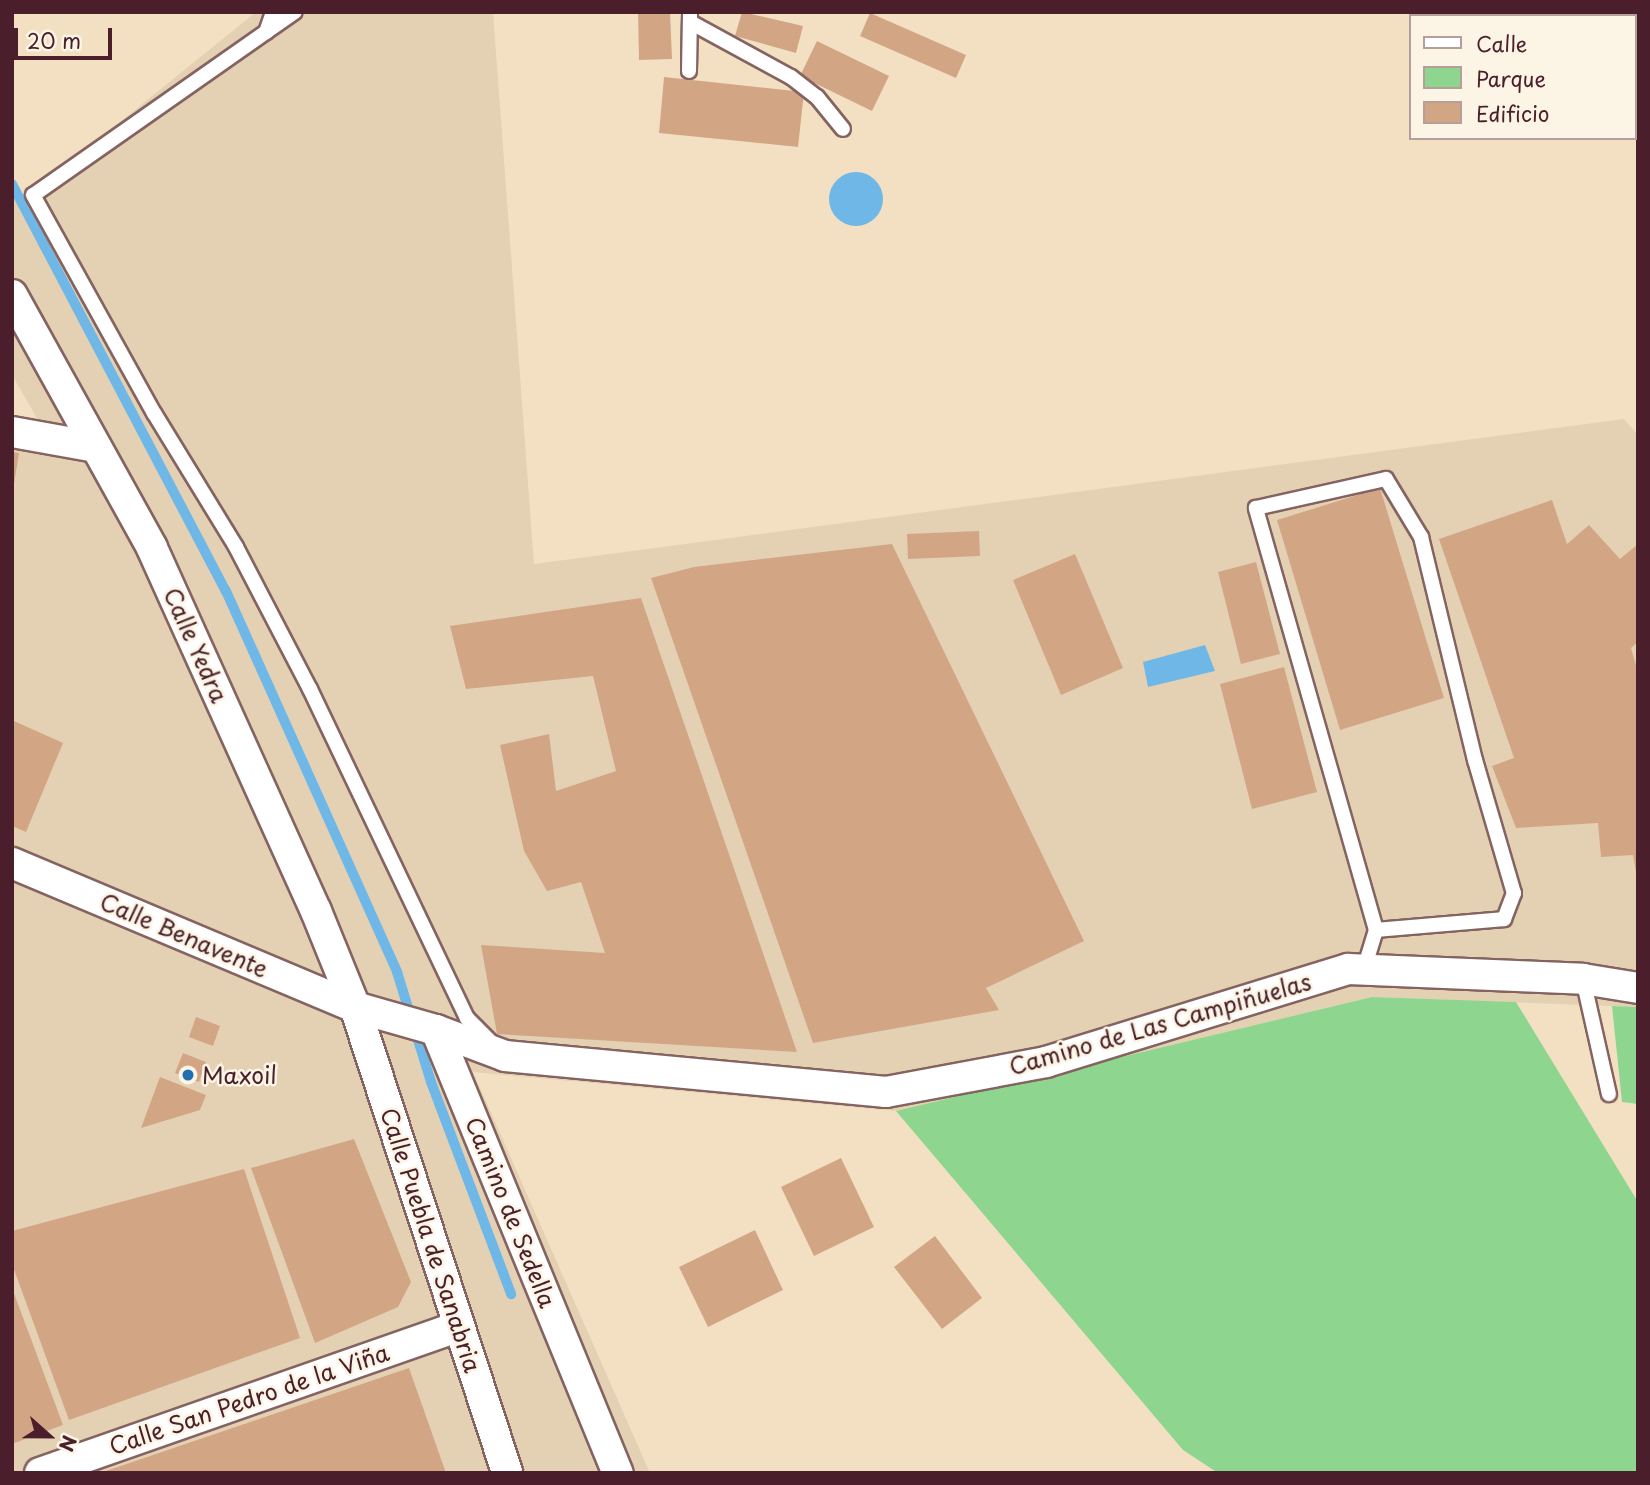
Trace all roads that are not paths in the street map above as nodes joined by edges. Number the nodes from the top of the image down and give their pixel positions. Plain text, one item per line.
1 (273, 12) edge
2 (295, 12) edge
3 (690, 17) edge
4 (266, 32) junction
5 (689, 71) dead end
6 (843, 129) dead end
7 (12, 295) edge
8 (12, 432) edge
9 (96, 447) junction
10 (12, 863) edge
11 (1376, 930) junction
12 (1364, 970) junction
13 (1583, 979) junction
14 (1638, 988) edge
15 (355, 1007) junction
16 (436, 1030) junction
17 (505, 1056) junction
18 (1609, 1094) dead end
19 (459, 1326) junction
20 (40, 1473) edge
21 (507, 1473) edge
22 (618, 1473) edge

1 - 4 lane
2 - 4 lane
3 - 5 lane
3 - 6 lane
4 - 17 lane
7 - 9 street, Calle Yedra
8 - 9 street
9 - 15 street, Calle Yedra
10 - 15 street, Calle Benavente
11 - 11 lane
11 - 12 lane
12 - 13 street, Camino de Las Campiñuelas
12 - 17 street, Camino de Las Campiñuelas
13 - 14 street, Camino de Las Campiñuelas
13 - 18 lane
15 - 16 street
15 - 19 street, Calle Puebla de Sanabria
16 - 17 street, Camino de Las Campiñuelas
16 - 22 street, Camino de Sedella
19 - 20 street, Calle San Pedro de la Viña
19 - 21 street, Calle Puebla de Sanabria

